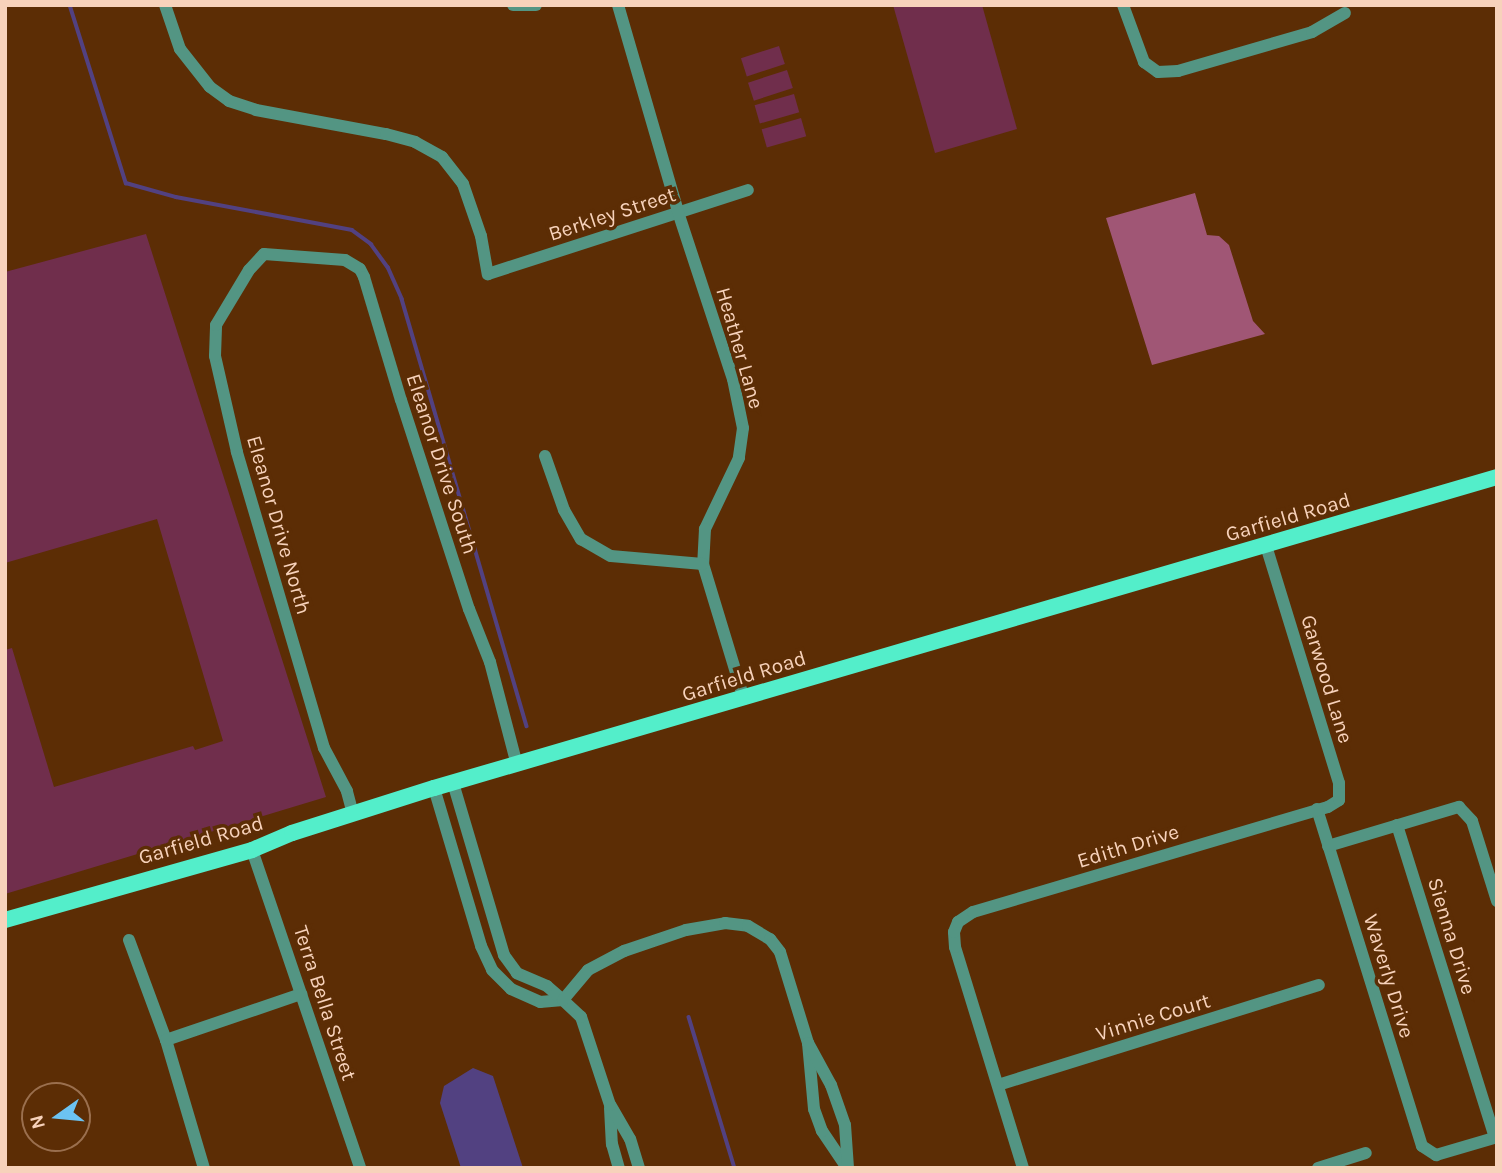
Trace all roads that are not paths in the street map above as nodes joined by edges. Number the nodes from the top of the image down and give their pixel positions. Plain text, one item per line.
1 (165, 5) edge
2 (513, 5) edge
3 (536, 5) edge
4 (618, 5) edge
5 (1123, 5) edge
6 (1345, 13) dead end
7 (748, 190) dead end
8 (678, 212) junction
9 (264, 254) joint
10 (545, 456) dead end
11 (1497, 477) edge
12 (1266, 545) junction
13 (704, 564) junction
14 (744, 699) junction
15 (517, 765) junction
16 (453, 783) junction
17 (434, 788) junction
18 (1317, 809) junction
19 (354, 814) junction
20 (1397, 825) junction
21 (1328, 846) junction
22 (252, 850) junction
23 (486, 896) junction
24 (469, 901) junction
25 (1497, 901) edge
26 (5, 920) edge
27 (129, 940) dead end
28 (1319, 985) dead end
29 (301, 994) junction
30 (563, 1000) junction
31 (166, 1040) junction
32 (808, 1043) junction
33 (998, 1085) junction
34 (610, 1105) junction
35 (1496, 1138) edge
36 (1366, 1153) dead end
37 (204, 1168) edge
38 (359, 1168) edge
39 (619, 1168) edge
40 (639, 1168) edge
41 (848, 1168) edge
42 (1023, 1168) edge
43 (1318, 1168) edge

1 - 8 street, Berkley Street
2 - 3 street
4 - 8 street, Heather Lane
5 - 6 street
7 - 8 street, Berkley Street
8 - 13 street, Heather Lane
9 - 15 street, Eleanor Drive South
9 - 19 street, Eleanor Drive North
10 - 13 street
11 - 12 main road, Garfield Road
12 - 14 main road, Garfield Road
12 - 18 street, Garwood Lane
13 - 14 street, Heather Lane
14 - 15 main road, Garfield Road
15 - 16 main road, Garfield Road
16 - 17 main road, Garfield Road
16 - 23 street
17 - 19 main road, Garfield Road
17 - 24 street
18 - 21 street, Waverly Drive
18 - 33 street, Edith Drive
19 - 22 main road, Garfield Road
20 - 21 street
20 - 25 street
20 - 35 street, Sienna Drive
21 - 35 street, Waverly Drive
22 - 26 main road, Garfield Road
22 - 29 street, Terra Bella Street
23 - 24 street
23 - 30 street
24 - 30 street
27 - 31 street
28 - 33 street, Vinnie Court
29 - 31 street
29 - 38 street, Terra Bella Street
30 - 32 street
30 - 34 street
31 - 37 street
32 - 41 street
32 - 41 street
33 - 42 street
34 - 39 street
34 - 40 street
36 - 43 street

